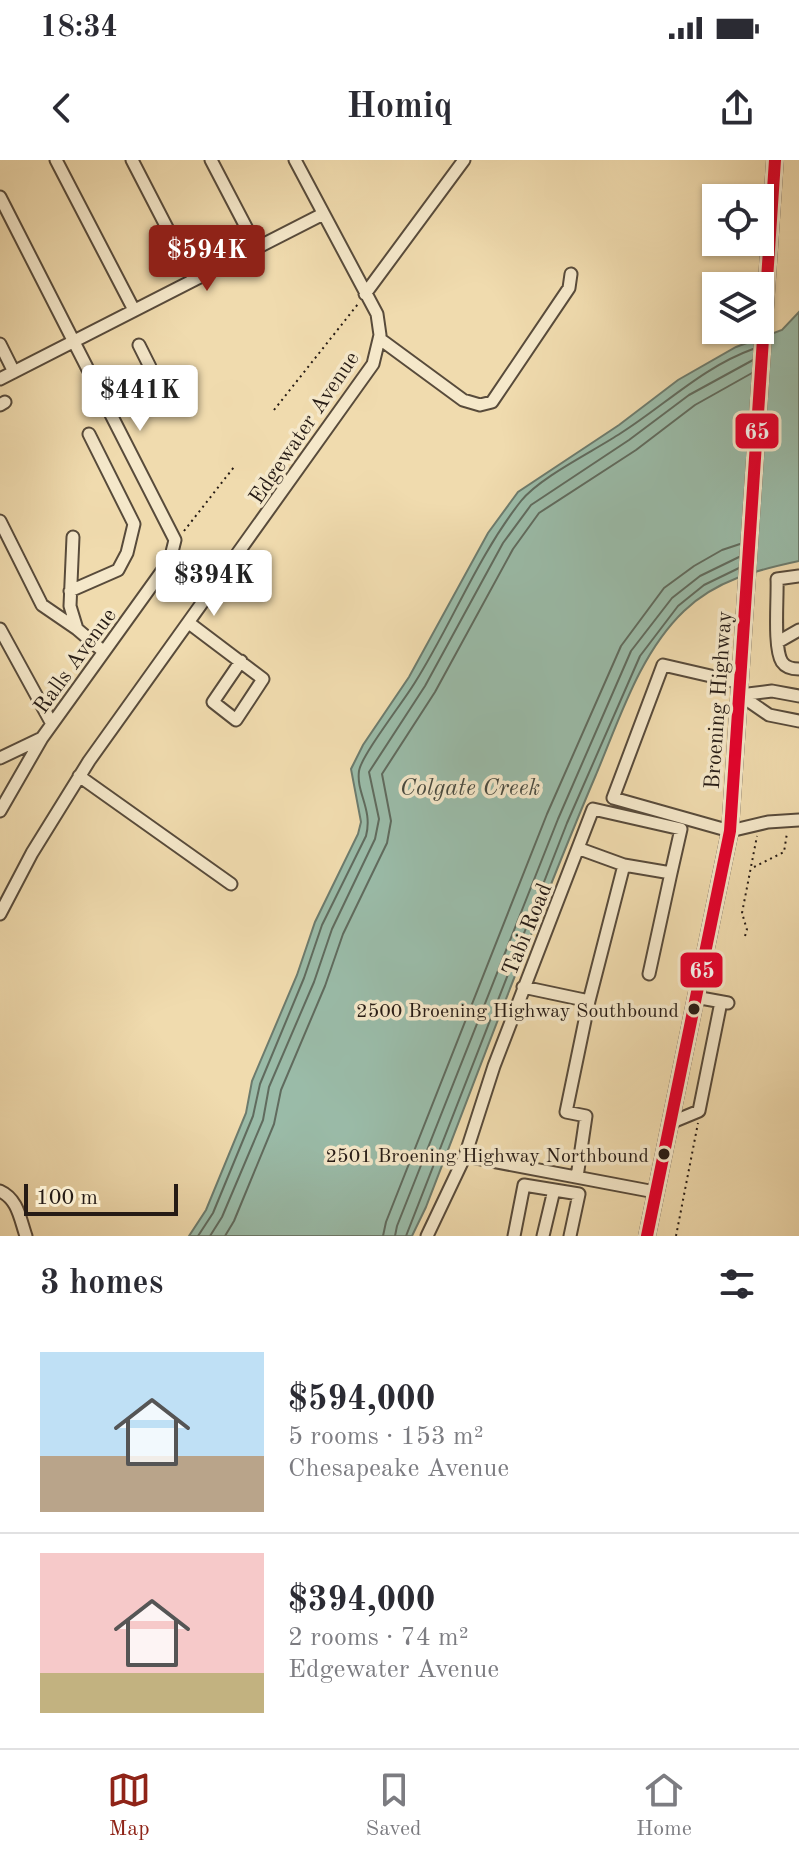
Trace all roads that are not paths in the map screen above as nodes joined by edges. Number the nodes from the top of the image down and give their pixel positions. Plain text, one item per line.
1 (56, 160) edge
2 (132, 160) edge
3 (211, 160) edge
4 (295, 160) edge
5 (463, 160) edge
6 (775, 160) edge
7 (0, 197) edge
8 (323, 214) junction
9 (257, 248) junction
10 (571, 274) dead end
11 (194, 280) junction
12 (365, 294) junction
13 (134, 310) junction
14 (380, 339) junction
15 (74, 341) junction
16 (0, 344) edge
17 (139, 345) dead end
18 (14, 372) junction
19 (0, 379) edge
20 (103, 398) junction
21 (89, 434) dead end
22 (0, 521) edge
23 (73, 537) dead end
24 (799, 576) edge
25 (70, 591) junction
26 (189, 623) junction
27 (0, 629) edge
28 (77, 629) junction
29 (799, 630) edge
30 (778, 642) junction
31 (104, 652) junction
32 (241, 661) junction
33 (799, 669) edge
34 (741, 689) junction
35 (799, 696) edge
36 (799, 721) edge
37 (52, 724) junction
38 (42, 738) junction
39 (0, 758) edge
40 (79, 776) junction
41 (2, 806) edge
42 (794, 820) edge
43 (730, 831) junction
44 (580, 849) junction
45 (624, 865) junction
46 (671, 873) junction
47 (231, 884) dead end
48 (0, 914) edge
49 (649, 974) dead end
50 (523, 987) junction
51 (695, 997) junction
52 (589, 1001) junction
53 (670, 1123) junction
54 (465, 1156) junction
55 (577, 1177) junction
56 (554, 1190) junction
57 (0, 1191) edge
58 (655, 1192) junction
59 (26, 1236) edge
60 (427, 1236) edge
61 (514, 1236) edge
62 (543, 1236) edge
63 (570, 1236) edge
64 (647, 1236) edge

1 - 13 street
2 - 11 street
3 - 9 street
4 - 8 street
5 - 12 street
6 - 34 main road, Broening Highway
7 - 15 street
8 - 9 street
8 - 12 street
9 - 11 street
10 - 14 street
11 - 13 street
12 - 14 street, Edgewater Avenue
13 - 15 street
14 - 26 street, Edgewater Avenue
15 - 18 street
15 - 20 street
16 - 18 street
17 - 20 street
18 - 19 street
20 - 31 street, Ralls Avenue
21 - 25 street
22 - 28 street
23 - 25 street
24 - 30 street
25 - 28 street
26 - 32 street
26 - 40 street, Edgewater Avenue
27 - 37 street
28 - 31 street
29 - 30 street
30 - 33 street
31 - 37 street, Ralls Avenue
32 - 32 street
34 - 35 street
34 - 36 street
34 - 43 main road, Broening Highway
34 - 43 street
37 - 38 street, Ralls Avenue
38 - 39 street
38 - 41 street, Ralls Avenue
40 - 47 street
40 - 48 street, Edgewater Avenue
42 - 43 street
43 - 51 main road, Broening Highway
44 - 45 street
44 - 46 street, Tabi Road
44 - 50 street, Tabi Road
45 - 46 street
45 - 52 street
46 - 49 street
50 - 52 street
50 - 54 street, Tabi Road
51 - 53 main road, Broening Highway
51 - 53 street
52 - 55 street
53 - 58 main road, Broening Highway
54 - 55 street
54 - 60 street, Tabi Road
55 - 58 street
56 - 61 street
56 - 62 street
56 - 63 street
57 - 59 street
58 - 64 main road, Broening Highway

